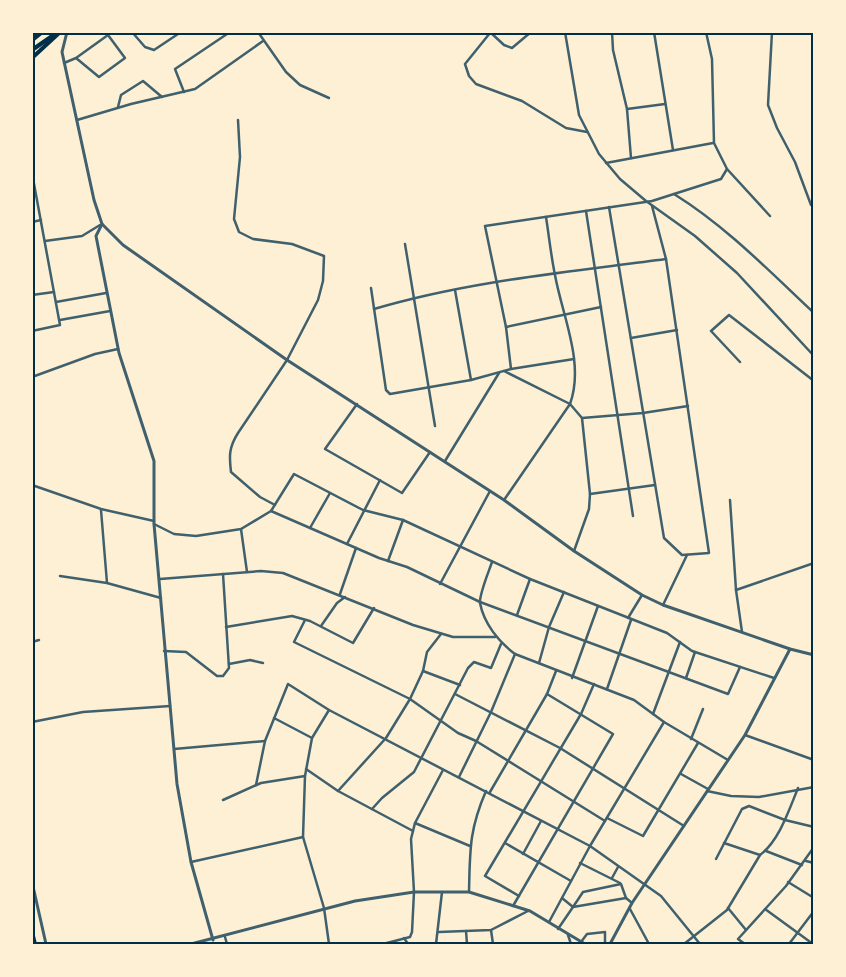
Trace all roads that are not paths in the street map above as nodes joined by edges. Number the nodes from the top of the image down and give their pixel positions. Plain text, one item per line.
1 (37, 32) edge
2 (42, 32) edge
3 (59, 32) edge
4 (67, 32) edge
5 (132, 32) edge
6 (181, 32) edge
7 (230, 32) edge
8 (258, 32) edge
9 (531, 32) edge
10 (565, 32) edge
11 (612, 32) edge
12 (654, 32) edge
13 (706, 32) edge
14 (772, 32) edge
15 (490, 33) edge
16 (32, 35) edge
17 (32, 40) edge
18 (262, 41) junction
19 (32, 50) edge
20 (32, 58) edge
21 (76, 58) junction
22 (64, 63) junction
23 (184, 92) junction
24 (162, 97) junction
25 (329, 98) dead end
26 (665, 104) junction
27 (118, 108) junction
28 (627, 109) junction
29 (76, 120) junction
30 (238, 120) dead end
31 (587, 132) junction
32 (714, 143) junction
33 (673, 150) junction
34 (631, 158) junction
35 (606, 163) junction
36 (727, 169) junction
37 (32, 173) edge
38 (674, 194) junction
39 (646, 202) junction
40 (814, 205) edge
41 (652, 206) junction
42 (609, 207) junction
43 (586, 211) junction
44 (770, 216) dead end
45 (546, 217) junction
46 (41, 220) junction
47 (32, 222) edge
48 (102, 224) junction
49 (45, 241) junction
50 (406, 244) dead end
51 (666, 259) junction
52 (619, 266) junction
53 (595, 269) junction
54 (554, 274) junction
55 (497, 284) junction
56 (371, 288) dead end
57 (455, 290) junction
58 (54, 292) junction
59 (106, 293) junction
60 (32, 295) edge
61 (414, 297) junction
62 (56, 302) junction
63 (601, 307) junction
64 (374, 309) junction
65 (110, 310) junction
66 (814, 313) edge
67 (564, 315) junction
68 (59, 321) junction
69 (506, 327) junction
70 (677, 330) junction
71 (32, 331) edge
72 (631, 338) junction
73 (118, 350) junction
74 (814, 356) edge
75 (574, 359) junction
76 (288, 360) junction
77 (740, 362) dead end
78 (511, 368) junction
79 (504, 371) junction
80 (500, 372) junction
81 (32, 377) edge
82 (471, 380) junction
83 (814, 381) edge
84 (429, 387) junction
85 (357, 404) junction
86 (570, 404) junction
87 (688, 406) junction
88 (643, 413) junction
89 (618, 416) junction
90 (582, 418) junction
91 (435, 426) dead end
92 (430, 452) junction
93 (445, 461) junction
94 (380, 480) junction
95 (32, 484) edge
96 (655, 485) junction
97 (630, 489) junction
98 (490, 490) junction
99 (330, 493) junction
100 (590, 494) junction
101 (504, 500) junction
102 (730, 500) dead end
103 (275, 505) junction
104 (101, 509) junction
105 (363, 510) junction
106 (271, 511) junction
107 (632, 516) dead end
108 (403, 520) junction
109 (154, 522) junction
110 (310, 528) junction
111 (241, 529) junction
112 (347, 544) junction
113 (460, 545) junction
114 (356, 548) junction
115 (574, 550) junction
116 (687, 555) junction
117 (388, 561) junction
118 (492, 562) junction
119 (814, 563) edge
120 (247, 572) junction
121 (224, 574) junction
122 (60, 576) dead end
123 (160, 579) junction
124 (530, 579) junction
125 (107, 583) junction
126 (440, 584) junction
127 (736, 590) junction
128 (564, 592) junction
129 (340, 594) junction
130 (642, 595) junction
131 (345, 596) junction
132 (161, 598) junction
133 (480, 602) junction
134 (598, 606) junction
135 (664, 606) junction
136 (374, 608) junction
137 (516, 616) junction
138 (630, 618) junction
139 (305, 620) junction
140 (320, 626) junction
141 (226, 627) junction
142 (549, 627) junction
143 (742, 632) junction
144 (441, 634) junction
145 (495, 638) junction
146 (40, 640) dead end
147 (586, 640) junction
148 (32, 642) edge
149 (680, 642) junction
150 (501, 644) junction
151 (790, 649) junction
152 (164, 652) junction
153 (695, 652) junction
154 (620, 653) junction
155 (515, 654) junction
156 (814, 655) edge
157 (263, 663) dead end
158 (539, 663) junction
159 (228, 664) junction
160 (740, 667) junction
161 (423, 671) junction
162 (556, 671) junction
163 (669, 671) junction
164 (572, 678) junction
165 (686, 678) junction
166 (774, 678) junction
167 (594, 684) junction
168 (460, 685) junction
169 (607, 689) junction
170 (455, 694) junction
171 (547, 694) junction
172 (410, 699) junction
173 (170, 706) junction
174 (703, 709) dead end
175 (329, 710) junction
176 (491, 712) junction
177 (581, 714) junction
178 (653, 714) junction
179 (274, 718) junction
180 (440, 721) junction
181 (32, 722) edge
182 (664, 722) junction
183 (526, 730) junction
184 (745, 735) junction
185 (312, 738) junction
186 (386, 738) junction
187 (691, 739) junction
188 (265, 741) junction
189 (476, 741) junction
190 (698, 743) junction
191 (560, 748) junction
192 (174, 749) junction
193 (423, 758) junction
194 (728, 760) junction
195 (814, 760) edge
196 (508, 762) junction
197 (306, 769) junction
198 (594, 769) junction
199 (443, 770) junction
200 (681, 774) junction
201 (305, 776) junction
202 (459, 777) junction
203 (541, 782) junction
204 (256, 785) junction
205 (814, 787) edge
206 (798, 788) junction
207 (624, 789) junction
208 (708, 790) junction
209 (338, 791) junction
210 (488, 792) junction
211 (222, 800) dead end
212 (575, 802) junction
213 (372, 809) junction
214 (659, 810) junction
215 (523, 811) junction
216 (606, 819) junction
217 (785, 820) junction
218 (541, 821) junction
219 (414, 823) junction
220 (684, 826) junction
221 (814, 827) edge
222 (557, 830) junction
223 (413, 831) junction
224 (303, 837) junction
225 (504, 843) junction
226 (724, 843) junction
227 (470, 846) junction
228 (590, 846) junction
229 (814, 847) edge
230 (766, 850) junction
231 (523, 854) junction
232 (760, 855) junction
233 (716, 859) dead end
234 (806, 860) junction
235 (190, 862) junction
236 (538, 862) junction
237 (580, 863) junction
238 (814, 863) edge
239 (802, 865) junction
240 (618, 867) junction
241 (612, 878) junction
242 (571, 881) junction
243 (32, 882) edge
244 (788, 882) junction
245 (621, 884) junction
246 (645, 884) junction
247 (414, 892) junction
248 (442, 892) junction
249 (469, 892) junction
250 (519, 896) junction
251 (562, 898) junction
252 (626, 898) junction
253 (814, 898) edge
254 (632, 903) junction
255 (513, 906) junction
256 (573, 907) junction
257 (324, 908) junction
258 (728, 908) junction
259 (630, 909) junction
260 (765, 909) junction
261 (530, 910) junction
262 (814, 911) edge
263 (549, 923) junction
264 (558, 929) junction
265 (466, 930) junction
266 (491, 930) junction
267 (746, 930) junction
268 (32, 932) edge
269 (439, 932) junction
270 (799, 932) junction
271 (568, 934) junction
272 (225, 937) junction
273 (694, 937) junction
274 (404, 938) junction
275 (213, 940) junction
276 (583, 943) edge
277 (35, 944) edge
278 (46, 944) edge
279 (191, 944) edge
280 (227, 944) edge
281 (329, 944) edge
282 (382, 944) edge
283 (408, 944) edge
284 (436, 944) edge
285 (467, 944) edge
286 (493, 944) edge
287 (571, 944) edge
288 (605, 944) edge
289 (610, 944) edge
290 (649, 944) edge
291 (684, 944) edge
292 (700, 944) edge
293 (745, 944) edge
294 (789, 944) edge
295 (813, 944) edge

1 - 16 main road
2 - 17 highway
3 - 19 highway
3 - 20 main road
4 - 22 street
5 - 6 street
7 - 23 street
8 - 18 street
9 - 15 street
10 - 31 street
11 - 28 street
12 - 26 street
13 - 32 street
14 - 40 street
15 - 31 street
18 - 23 street
18 - 25 street
21 - 21 street
21 - 22 street
22 - 29 street
23 - 24 street
24 - 27 street
24 - 27 street
26 - 28 street
26 - 33 street
27 - 29 street
28 - 34 street
29 - 48 street
30 - 76 street
31 - 35 street
32 - 33 street
32 - 36 street
33 - 34 street
34 - 35 street
35 - 39 street
36 - 38 street
36 - 44 street
37 - 46 street
38 - 39 street
38 - 66 street
39 - 41 street
39 - 42 street
41 - 51 street
41 - 74 street
42 - 43 street
42 - 52 street
43 - 45 street
43 - 53 street
45 - 54 street
45 - 55 street
46 - 47 street
46 - 49 street
48 - 49 street
48 - 59 street
48 - 76 street
49 - 58 street
50 - 61 street
51 - 52 street
51 - 70 street
52 - 53 street
52 - 72 street
53 - 54 street
53 - 63 street
54 - 55 street
54 - 67 street
55 - 57 street
55 - 69 street
56 - 64 street
57 - 61 street
57 - 82 street
58 - 60 street
58 - 62 street
59 - 62 street
59 - 65 street
61 - 64 street
61 - 84 street
62 - 68 street
63 - 67 street
63 - 89 street
64 - 84 street
65 - 68 street
65 - 73 street
67 - 69 street
67 - 75 street
68 - 71 street
69 - 78 street
70 - 72 street
70 - 87 street
72 - 88 street
73 - 81 street
73 - 109 street
75 - 78 street
75 - 86 street
76 - 85 street
76 - 103 street
77 - 83 street
78 - 79 street
79 - 80 street
79 - 86 street
80 - 82 street
80 - 93 street
82 - 84 street
84 - 91 street
85 - 92 street
85 - 94 street
86 - 90 street
86 - 101 street
87 - 88 street
87 - 116 street
88 - 89 street
88 - 96 street
89 - 90 street
89 - 97 street
90 - 100 street
92 - 93 street
92 - 94 street
93 - 98 street
94 - 105 street
95 - 104 street
96 - 97 street
96 - 116 street
97 - 100 street
97 - 107 street
98 - 101 street
98 - 113 street
99 - 103 street
99 - 105 street
99 - 110 street
100 - 115 street
101 - 115 street
102 - 127 street
103 - 106 street
104 - 109 street
104 - 125 street
105 - 108 street
105 - 112 street
106 - 110 street
106 - 111 street
108 - 113 street
108 - 117 street
109 - 111 street
109 - 123 street
110 - 112 street
111 - 120 street
112 - 114 street
113 - 118 street
113 - 126 street
114 - 117 street
114 - 129 street
115 - 130 street
116 - 135 street
117 - 126 street
118 - 124 street
118 - 133 street
119 - 127 street
120 - 121 street
120 - 129 street
121 - 123 street
121 - 141 street
122 - 125 street
123 - 132 street
124 - 128 street
124 - 137 street
125 - 132 street
126 - 133 street
127 - 143 street
128 - 134 street
128 - 142 street
129 - 131 street
130 - 135 street
130 - 138 street
131 - 136 street
131 - 140 street
132 - 152 street
133 - 137 street
133 - 145 street
134 - 138 street
134 - 147 street
135 - 143 street
136 - 140 street
136 - 144 street
137 - 142 street
138 - 149 street
138 - 154 street
139 - 140 street
139 - 141 street
139 - 172 street
141 - 159 street
142 - 147 street
142 - 158 street
143 - 151 street
144 - 145 street
144 - 161 street
145 - 150 street
146 - 148 street
147 - 154 street
147 - 164 street
149 - 153 street
149 - 163 street
150 - 155 street
150 - 168 street
151 - 156 street
151 - 166 street
152 - 159 street
152 - 173 street
153 - 160 street
153 - 165 street
154 - 163 street
154 - 169 street
155 - 158 street
155 - 176 street
157 - 159 street
158 - 162 street
160 - 165 street
160 - 166 street
161 - 168 street
161 - 172 street
162 - 164 street
162 - 171 street
163 - 165 street
163 - 178 street
164 - 167 street
166 - 184 street
167 - 169 street
167 - 177 street
168 - 170 street
169 - 178 street
170 - 176 street
170 - 180 street
171 - 177 street
171 - 183 street
172 - 180 street
172 - 186 street
173 - 181 street
173 - 192 street
174 - 187 street
175 - 179 street
175 - 185 street
175 - 186 street
176 - 183 street
176 - 189 street
177 - 191 street
177 - 198 street
178 - 182 street
179 - 185 street
179 - 188 street
180 - 189 street
180 - 193 street
182 - 187 street
182 - 207 street
183 - 191 street
183 - 196 street
184 - 194 street
184 - 195 street
185 - 197 street
186 - 193 street
186 - 209 street
187 - 190 street
188 - 192 street
188 - 204 street
189 - 196 street
189 - 202 street
190 - 194 street
190 - 200 street
191 - 198 street
191 - 203 street
192 - 235 street
193 - 199 street
193 - 213 street
194 - 208 street
196 - 203 street
196 - 210 street
197 - 201 street
197 - 209 street
198 - 207 street
198 - 212 street
199 - 202 street
199 - 219 street
200 - 208 street
200 - 214 street
201 - 204 street
201 - 224 street
202 - 210 street
203 - 212 street
203 - 215 street
204 - 211 street
205 - 206 street
206 - 208 street
206 - 217 street
207 - 214 street
207 - 216 street
208 - 220 street
209 - 213 street
210 - 215 street
210 - 227 street
212 - 216 street
212 - 222 street
213 - 223 street
214 - 216 street
214 - 220 street
215 - 218 street
215 - 225 street
216 - 228 street
217 - 221 street
217 - 226 street
217 - 230 street
218 - 222 street
218 - 231 street
219 - 223 street
219 - 227 street
220 - 246 street
222 - 228 street
222 - 236 street
223 - 247 street
224 - 235 street
224 - 257 street
225 - 231 street
225 - 250 street
226 - 232 street
226 - 233 street
227 - 249 street
228 - 237 street
228 - 240 street
229 - 234 street
230 - 232 street
230 - 239 street
231 - 236 street
232 - 258 street
234 - 238 street
234 - 239 street
235 - 275 street
236 - 242 street
236 - 250 street
237 - 241 street
237 - 242 street
239 - 244 street
240 - 241 street
240 - 246 street
241 - 245 street
242 - 251 street
243 - 278 street
244 - 253 street
244 - 260 street
245 - 252 street
245 - 256 street
246 - 254 street
246 - 273 street
247 - 248 street
247 - 257 street
247 - 274 street
248 - 249 street
248 - 269 street
249 - 255 street
250 - 255 street
251 - 256 street
251 - 263 street
252 - 254 street
252 - 256 street
254 - 259 street
255 - 261 street
256 - 264 street
257 - 272 street
257 - 281 street
258 - 267 street
258 - 273 street
259 - 289 street
259 - 290 street
260 - 267 street
260 - 270 street
261 - 263 street
261 - 266 street
262 - 270 street
263 - 264 street
264 - 271 street
265 - 266 street
265 - 269 street
265 - 285 street
266 - 286 street
267 - 293 street
268 - 277 main road
269 - 284 street
270 - 294 street
270 - 295 street
271 - 276 street
271 - 287 street
272 - 275 street
272 - 280 street
273 - 291 street
273 - 292 street
274 - 282 street
274 - 283 street
275 - 279 street
276 - 288 street

